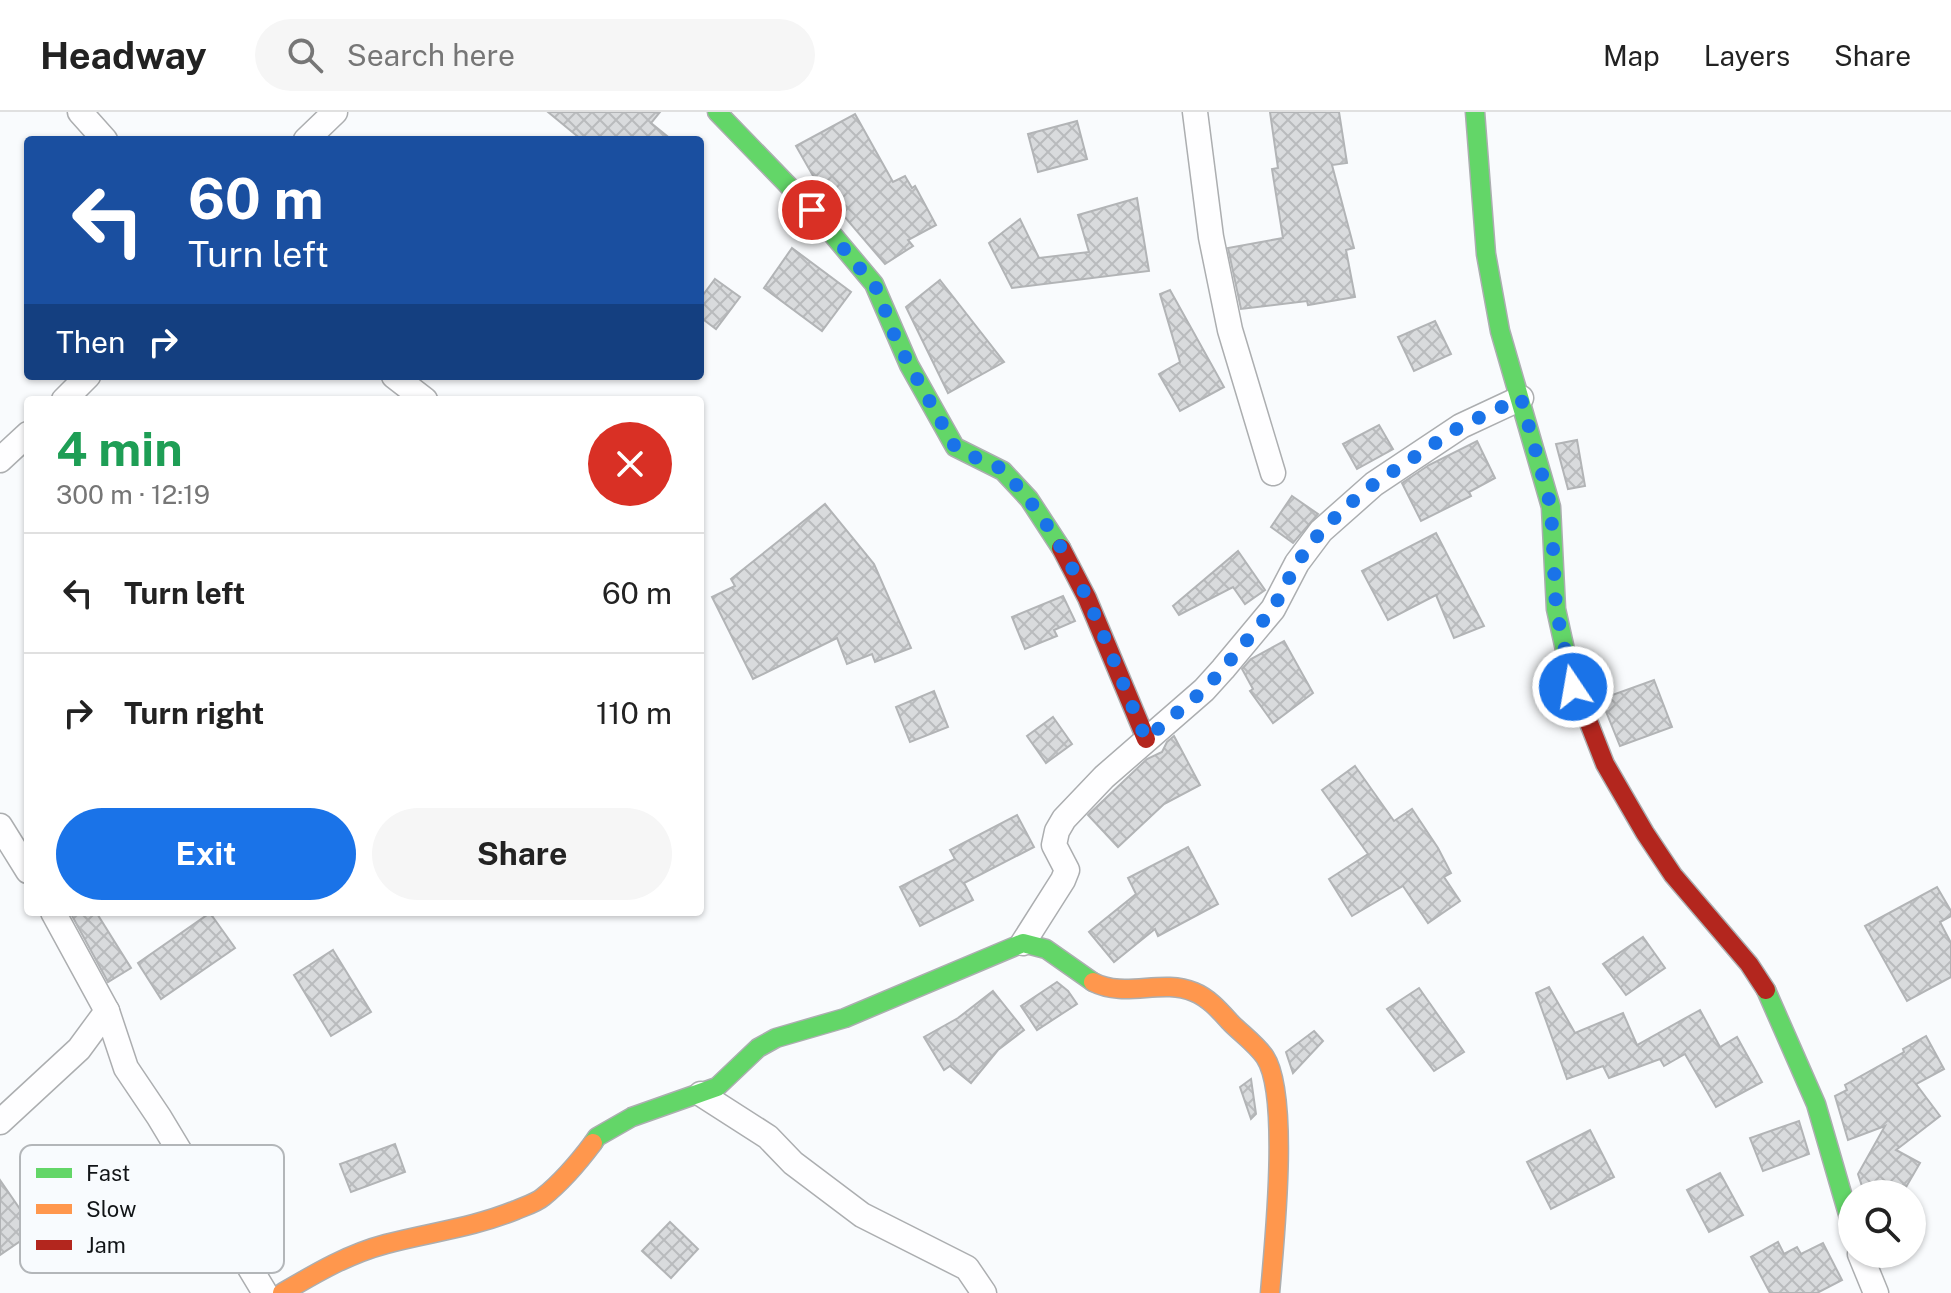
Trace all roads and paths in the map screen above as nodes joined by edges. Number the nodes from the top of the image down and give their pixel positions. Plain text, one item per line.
1 (80, 112) edge
2 (335, 112) edge
3 (717, 112) edge
4 (1195, 112) edge
5 (1475, 112) edge
6 (101, 136) edge
7 (310, 136) edge
8 (84, 380) edge
9 (399, 380) edge
10 (68, 396) edge
11 (420, 396) edge
12 (1521, 398) junction
13 (24, 438) edge
14 (0, 460) edge
15 (1273, 473) dead end
16 (1146, 739) junction
17 (0, 826) edge
18 (24, 865) edge
19 (55, 916) edge
20 (1023, 943) junction
21 (107, 1011) junction
22 (701, 1094) junction
23 (0, 1122) edge
24 (176, 1145) edge
25 (1838, 1180) edge
26 (1866, 1268) edge
27 (253, 1273) edge
28 (265, 1293) edge
29 (282, 1293) edge
30 (984, 1293) edge
31 (1270, 1293) edge
32 (1876, 1293) edge

1 - 6 street
2 - 7 street
3 - 16 street
4 - 15 street
5 - 12 street
8 - 10 street
9 - 11 street
12 - 16 street
12 - 25 street
13 - 14 street
16 - 20 street
17 - 18 street
19 - 21 street
20 - 22 street
20 - 31 street
21 - 23 street
21 - 24 street
22 - 29 street
22 - 30 street
26 - 32 street
27 - 28 street

